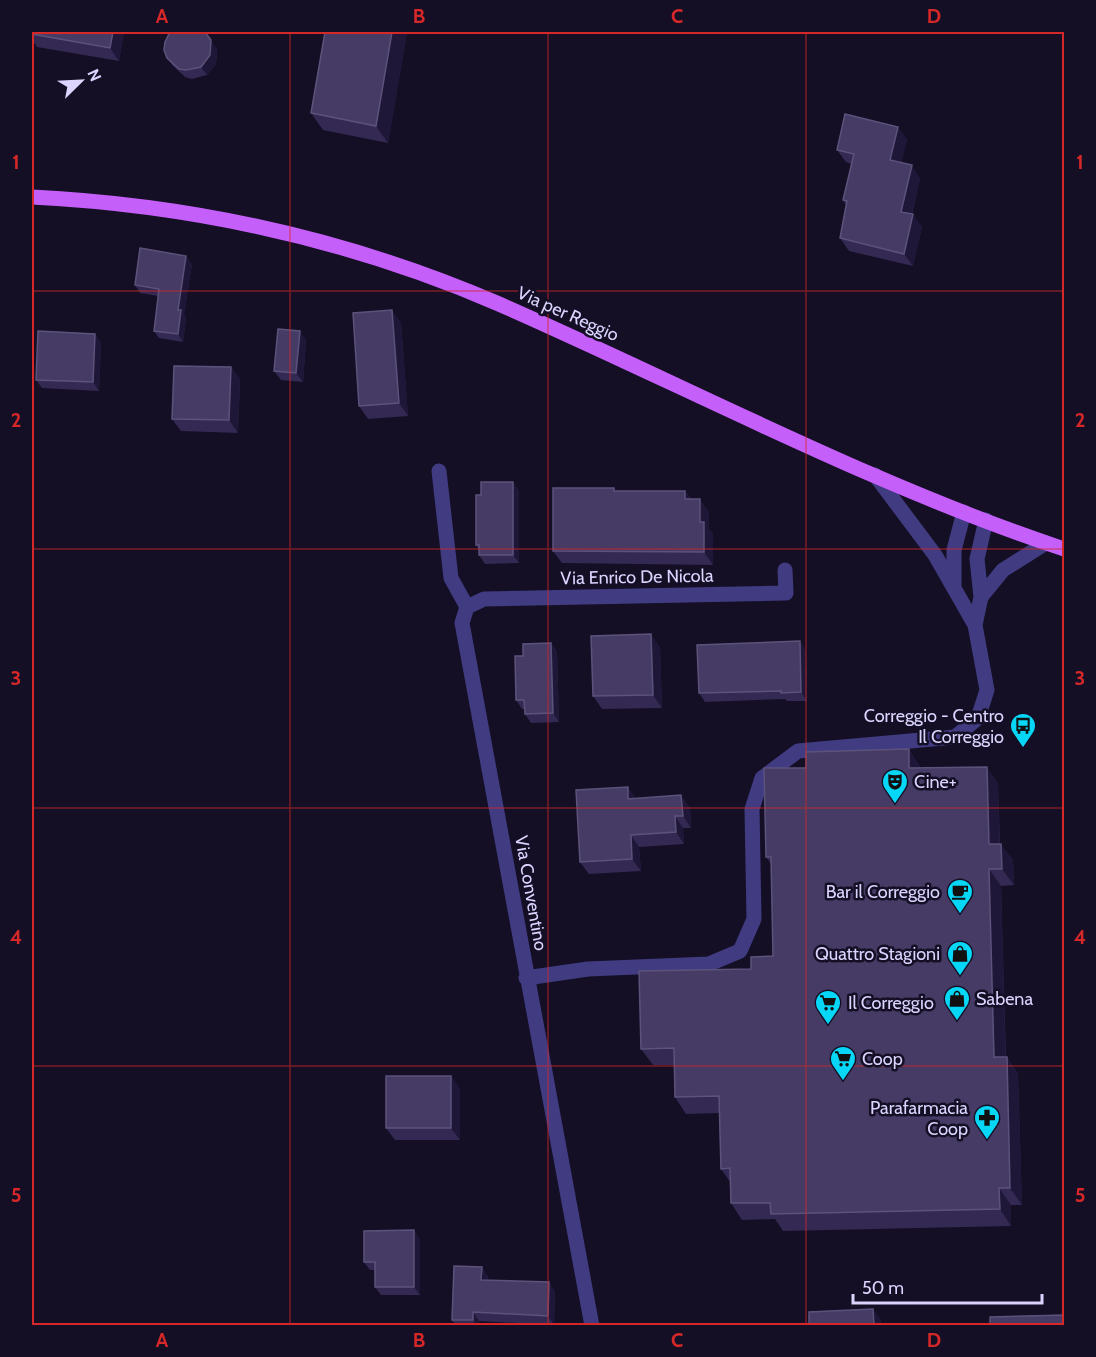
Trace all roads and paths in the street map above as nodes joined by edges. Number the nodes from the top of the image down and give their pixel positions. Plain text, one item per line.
1 (32, 196) edge
2 (439, 471) dead end
3 (875, 475) junction
4 (964, 512) junction
5 (986, 520) junction
6 (1046, 543) junction
7 (1065, 549) edge
8 (785, 570) dead end
9 (954, 588) junction
10 (981, 597) junction
11 (468, 607) junction
12 (975, 625) junction
13 (526, 978) junction
14 (592, 1326) edge

1 - 3 main road, Via per Reggio
2 - 11 street
3 - 4 main road, Via per Reggio
3 - 9 street
4 - 5 main road, Via per Reggio
4 - 9 street
5 - 6 main road, Via per Reggio
5 - 10 street
6 - 7 main road, Via per Reggio
6 - 10 street
8 - 11 street, Via Enrico De Nicola
9 - 12 street
10 - 12 street
11 - 13 street, Via Conventino
12 - 13 street
13 - 14 street, Via Conventino

